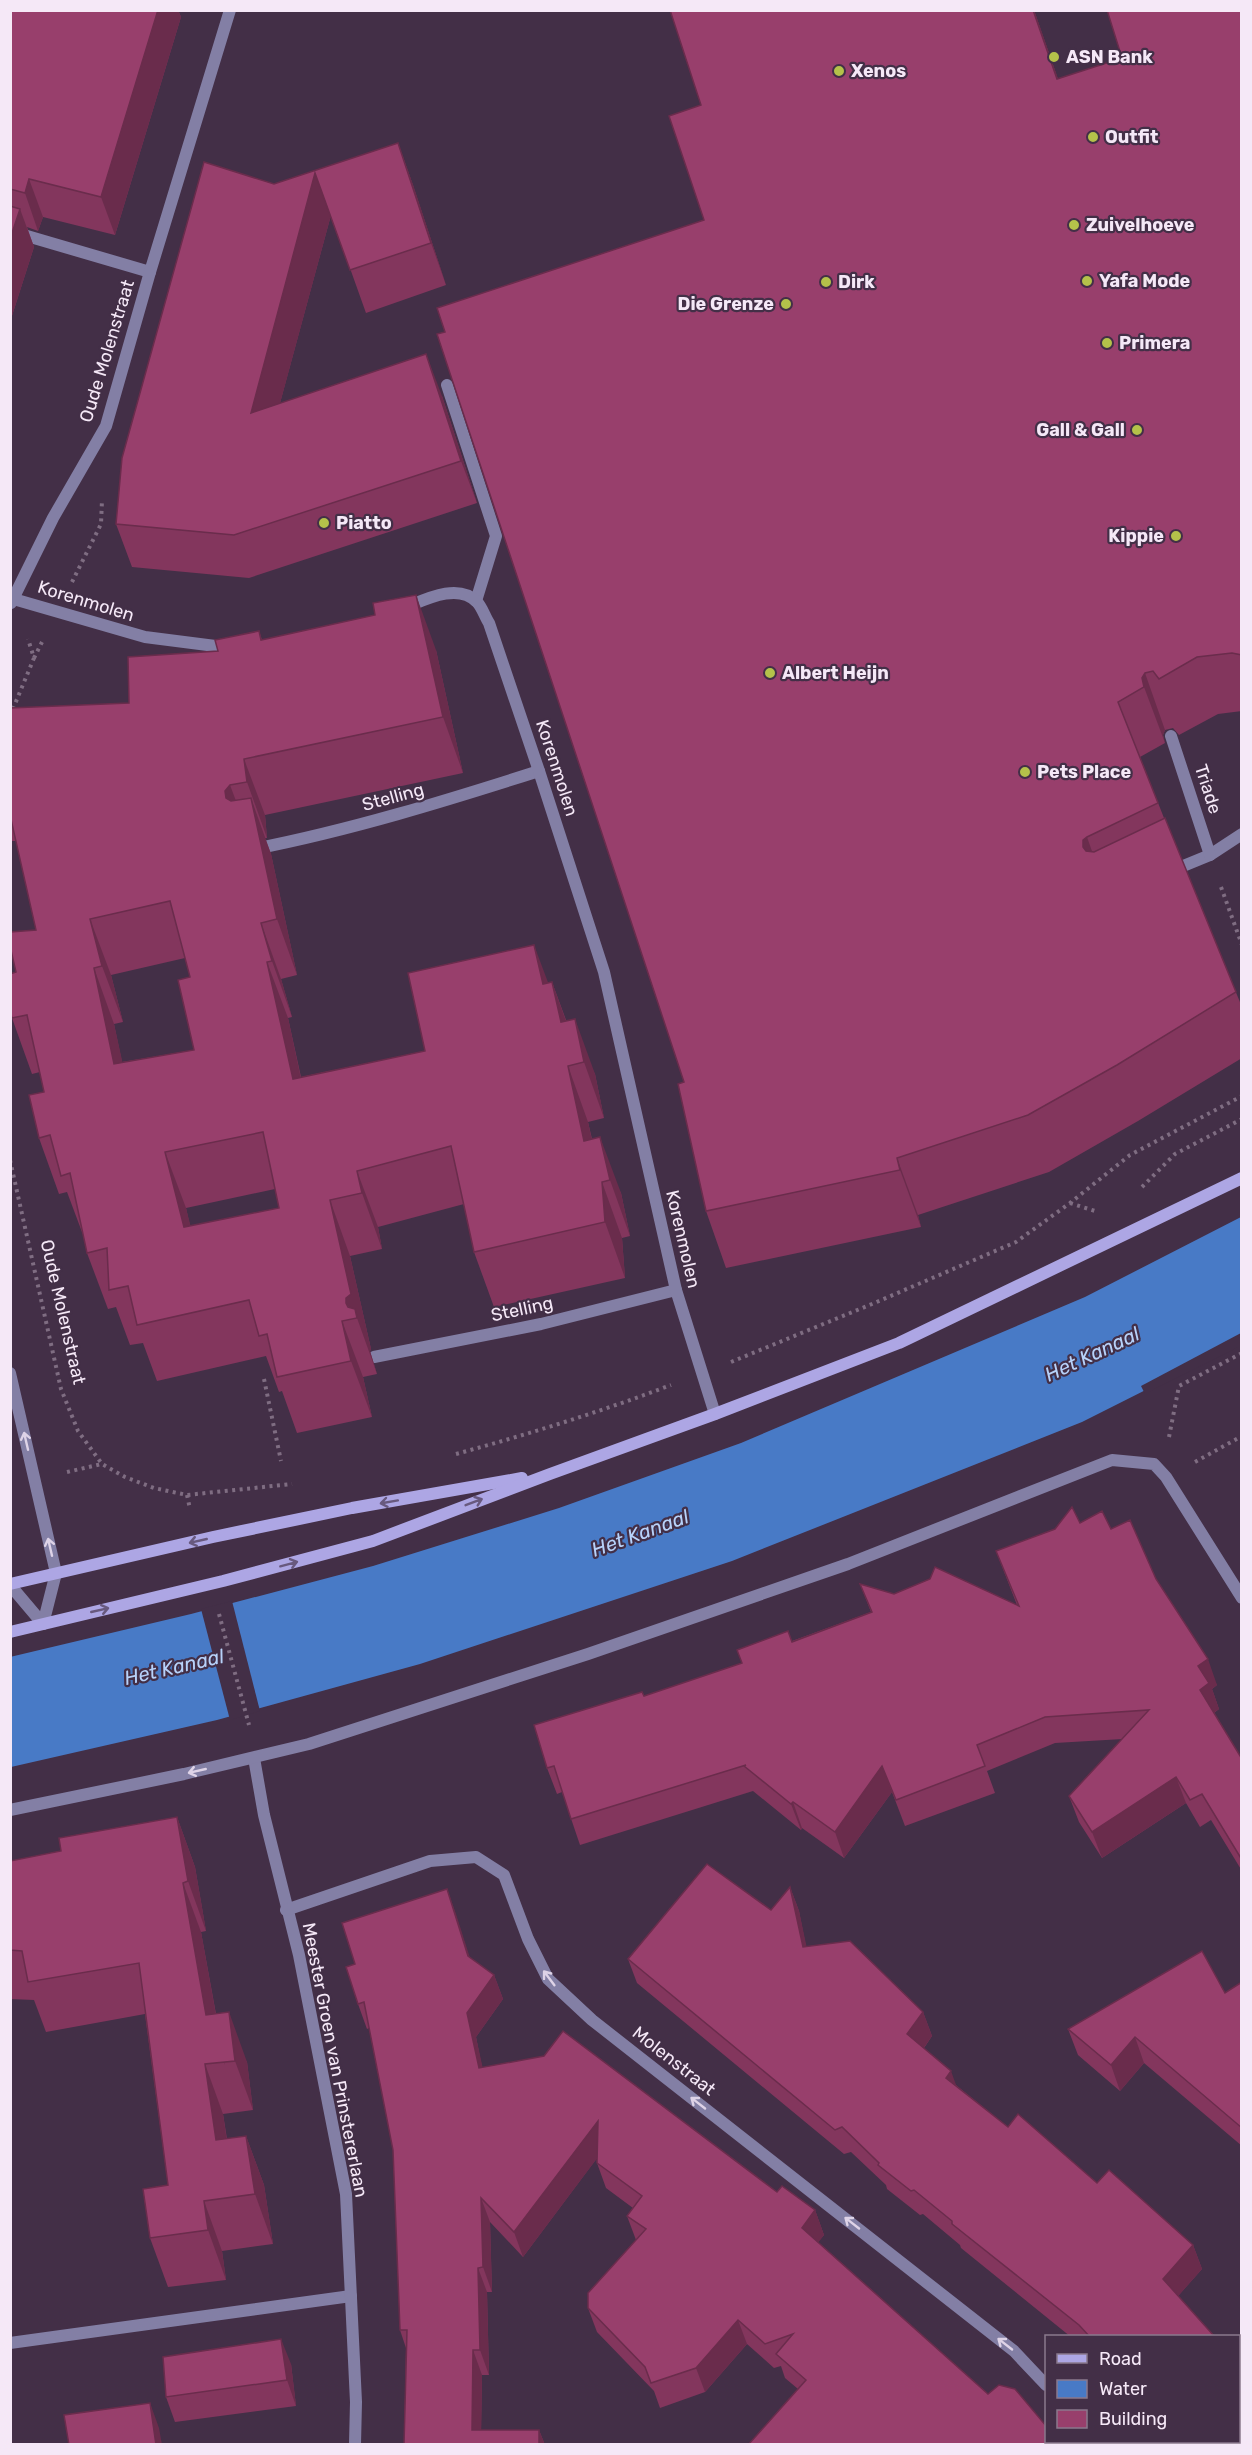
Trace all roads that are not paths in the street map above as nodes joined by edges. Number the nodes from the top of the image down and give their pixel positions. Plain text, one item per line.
1 (230, 10) edge
2 (10, 231) edge
3 (150, 272) junction
4 (447, 384) edge
5 (11, 600) edge
6 (476, 601) junction
7 (396, 611) edge
8 (246, 648) edge
9 (1172, 736) dead end
10 (539, 771) junction
11 (1242, 834) edge
12 (253, 849) edge
13 (1210, 855) junction
14 (1161, 876) edge
15 (1242, 1178) edge
16 (676, 1290) junction
17 (374, 1357) dead end
18 (10, 1373) edge
19 (716, 1414) junction
20 (550, 1473) junction
21 (56, 1573) junction
22 (10, 1584) edge
23 (1242, 1598) edge
24 (43, 1624) junction
25 (10, 1632) edge
26 (254, 1758) junction
27 (10, 1810) edge
28 (286, 1910) junction
29 (351, 2296) junction
30 (10, 2343) edge
31 (1045, 2383) edge
32 (355, 2445) edge

1 - 3 street, Oude Molenstraat
2 - 3 street, Oude Molenstraat
3 - 5 street, Oude Molenstraat
4 - 6 street
5 - 8 street, Korenmolen
6 - 7 street
6 - 10 street, Korenmolen
9 - 13 street, Triade
10 - 12 street, Stelling
10 - 16 street, Korenmolen
11 - 13 street
13 - 14 street
15 - 19 main road
16 - 17 street, Stelling
16 - 19 street, Korenmolen
21 -> 18 street
19 - 20 main road
20 -> 21 main road
24 -> 20 main road
21 - 22 main road
21 - 24 street
22 - 24 street
23 - 26 street
24 - 25 main road
26 -> 27 street
26 - 28 street, Meester Groen van Prinstererlaan
28 - 29 street, Meester Groen van Prinstererlaan
31 -> 28 street, Molenstraat
29 - 30 street
29 - 32 street, Meester Groen van Prinstererlaan

